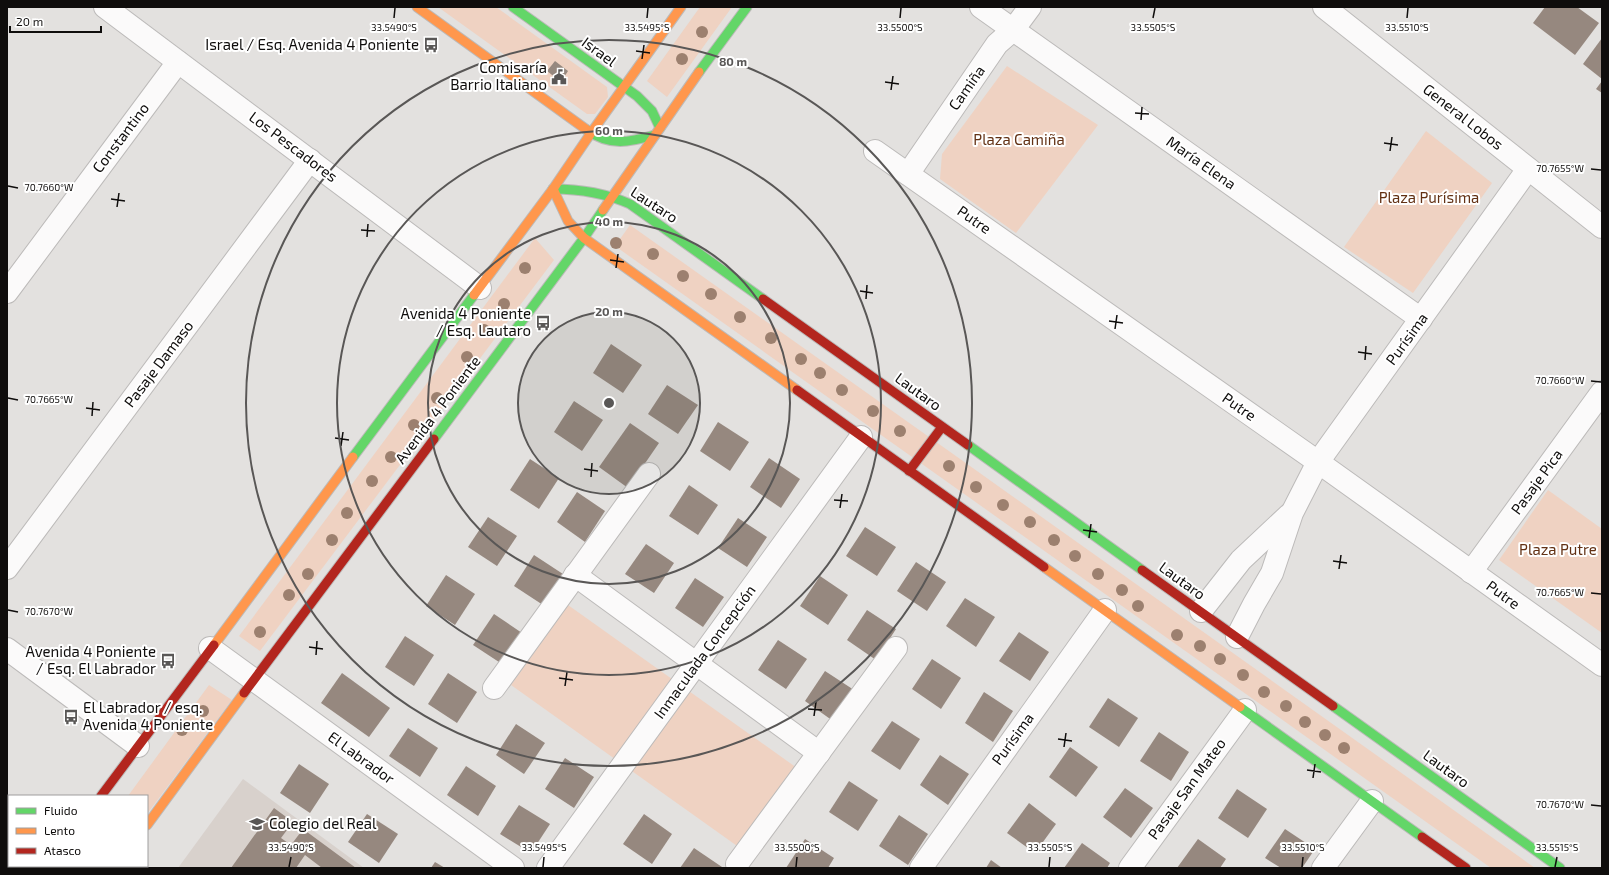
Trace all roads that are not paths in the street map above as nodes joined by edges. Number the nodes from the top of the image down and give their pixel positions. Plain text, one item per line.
1 (105, 7) edge
2 (417, 7) edge
3 (513, 7) edge
4 (681, 7) edge
5 (747, 7) edge
6 (981, 7) edge
7 (1030, 7) edge
8 (1324, 7) edge
9 (1013, 30) junction
10 (178, 62) junction
11 (624, 87) junction
12 (657, 131) junction
13 (591, 133) junction
14 (875, 151) dead end
15 (310, 160) junction
16 (1528, 169) junction
17 (908, 174) junction
18 (553, 189) junction
19 (613, 197) junction
20 (1602, 227) edge
21 (584, 238) junction
22 (480, 288) junction
23 (7, 292) edge
24 (1421, 319) junction
25 (1602, 392) edge
26 (942, 426) junction
27 (861, 436) junction
28 (1318, 462) junction
29 (909, 471) junction
30 (649, 474) dead end
31 (1292, 513) junction
32 (7, 568) edge
33 (1471, 572) junction
34 (576, 575) junction
35 (1105, 610) junction
36 (1201, 611) junction
37 (1237, 637) junction
38 (210, 648) junction
39 (896, 648) dead end
40 (7, 649) edge
41 (696, 663) junction
42 (1602, 665) edge
43 (253, 680) junction
44 (494, 688) dead end
45 (1245, 710) junction
46 (138, 746) junction
47 (819, 753) junction
48 (102, 795) edge
49 (1372, 801) junction
50 (148, 825) edge
51 (737, 864) dead end
52 (513, 868) edge
53 (548, 868) edge
54 (922, 868) edge
55 (1130, 868) edge
56 (1323, 868) edge
57 (1466, 868) edge
58 (1560, 868) edge

1 - 10 street, Los Pescadores
2 - 13 street
3 - 11 street, Israel
4 - 11 street
5 - 12 street, Avenida 4 Poniente
6 - 9 street, María Elena
7 - 9 street, Camiña
8 - 16 street, General Lobos
9 - 17 street, Camiña
9 - 24 street, María Elena
10 - 15 street, Los Pescadores
10 - 23 street, Constantino
11 - 12 street, Israel
11 - 13 street
12 - 13 street
12 - 19 street, Avenida 4 Poniente
13 - 18 street
14 - 17 street, Putre
15 - 22 street, Los Pescadores
15 - 32 street, Pasaje Damaso
16 - 20 street, General Lobos
16 - 24 street, Purísima
17 - 28 street, Putre
18 - 19 street, Lautaro
18 - 21 street
18 - 22 street
19 - 21 street, Avenida 4 Poniente
19 - 26 street, Lautaro
21 - 27 street
21 - 43 street, Avenida 4 Poniente
22 - 38 street
24 - 28 street, Purísima
25 - 33 street, Pasaje Pica
26 - 29 street
26 - 36 street, Lautaro
27 - 29 street
27 - 41 street, Inmaculada Concepción
28 - 31 street, Purísima
28 - 33 street, Putre
29 - 35 street
30 - 34 street
31 - 36 street, Purísima
31 - 37 street, Purísima
33 - 42 street, Putre
34 - 41 street
34 - 44 street
35 - 45 street
35 - 54 street, Purísima
36 - 37 street, Lautaro
37 - 58 street, Lautaro
38 - 43 street, El Labrador
38 - 46 street
39 - 47 street
40 - 46 street
41 - 47 street
41 - 53 street, Inmaculada Concepción
43 - 50 street, Avenida 4 Poniente
43 - 52 street, El Labrador
45 - 49 street
45 - 55 street, Pasaje San Mateo
46 - 48 street
47 - 51 street
49 - 56 street
49 - 57 street

